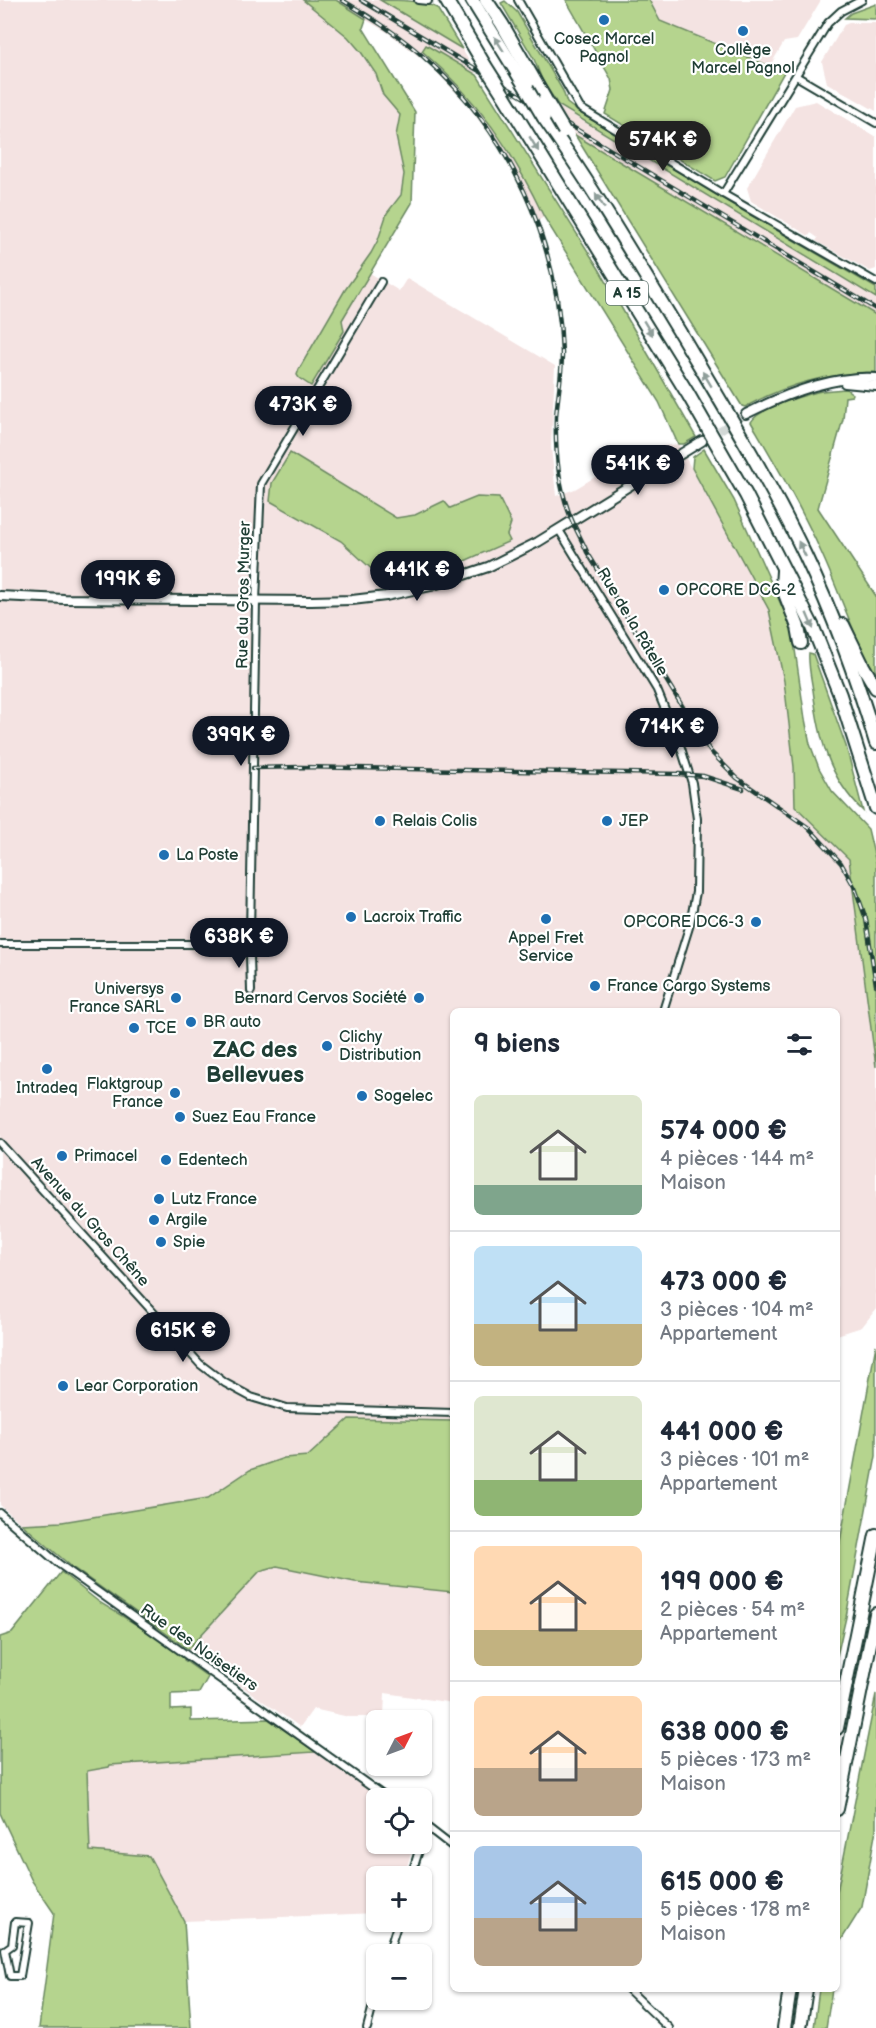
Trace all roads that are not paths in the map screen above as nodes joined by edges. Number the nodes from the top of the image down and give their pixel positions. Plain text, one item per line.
1 (418, 0) edge
2 (446, 0) edge
3 (472, 0) edge
4 (486, 0) edge
5 (493, 0) edge
6 (518, 0) edge
7 (862, 0) edge
8 (428, 1) edge
9 (502, 24) junction
10 (796, 76) junction
11 (876, 123) edge
12 (579, 167) junction
13 (723, 194) junction
14 (874, 281) edge
15 (381, 282) dead end
16 (876, 378) edge
17 (832, 383) junction
18 (876, 386) edge
19 (746, 414) tunnel mouth
20 (702, 441) tunnel mouth
21 (559, 530) junction
22 (784, 569) junction
23 (0, 596) edge
24 (256, 601) junction
25 (826, 602) junction
26 (801, 643) dead end
27 (876, 688) edge
28 (876, 742) edge
29 (876, 808) edge
30 (245, 940) junction
31 (0, 944) edge
32 (251, 992) dead end
33 (664, 1008) edge
34 (0, 1143) edge
35 (450, 1413) edge
36 (0, 1513) edge
37 (876, 1535) edge
38 (876, 1614) edge
39 (840, 1713) edge
40 (373, 1788) edge
41 (840, 1794) edge
42 (432, 1831) edge
43 (450, 1845) edge
44 (3, 1950) edge
45 (631, 1992) edge
46 (790, 1992) edge
47 (806, 1992) edge
48 (372, 2010) edge
49 (367, 2028) edge
50 (669, 2028) edge
51 (784, 2028) edge
52 (800, 2028) edge

1 - 8 street
2 -> 22 highway, A 15, bridge
12 -> 3 highway, A 15, bridge
4 - 9 highway
5 - 9 highway
6 - 13 street
7 - 10 street
9 - 12 highway, bridge
10 - 11 street
10 - 13 street
25 -> 12 highway, A 15
13 - 14 street
15 - 24 street, Rue du Gros Murger
16 - 17 street
17 - 18 street
17 - 19 street
20 - 21 street
21 - 24 street
21 - 33 street, Rue de la Pâtelle
22 - 26 highway
22 -> 29 highway, A 15
23 - 24 street
24 - 30 street, Rue du Gros Murger
25 - 27 highway
25 - 28 highway, A 15
30 - 31 street
30 - 32 street, Rue du Gros Murger
34 - 35 street, Avenue du Gros Chêne
36 - 40 street, Rue des Noisetiers
37 - 39 highway
38 - 41 highway
42 - 43 street
44 - 44 street
45 - 50 street
46 - 51 highway
47 - 52 highway
48 - 49 street

